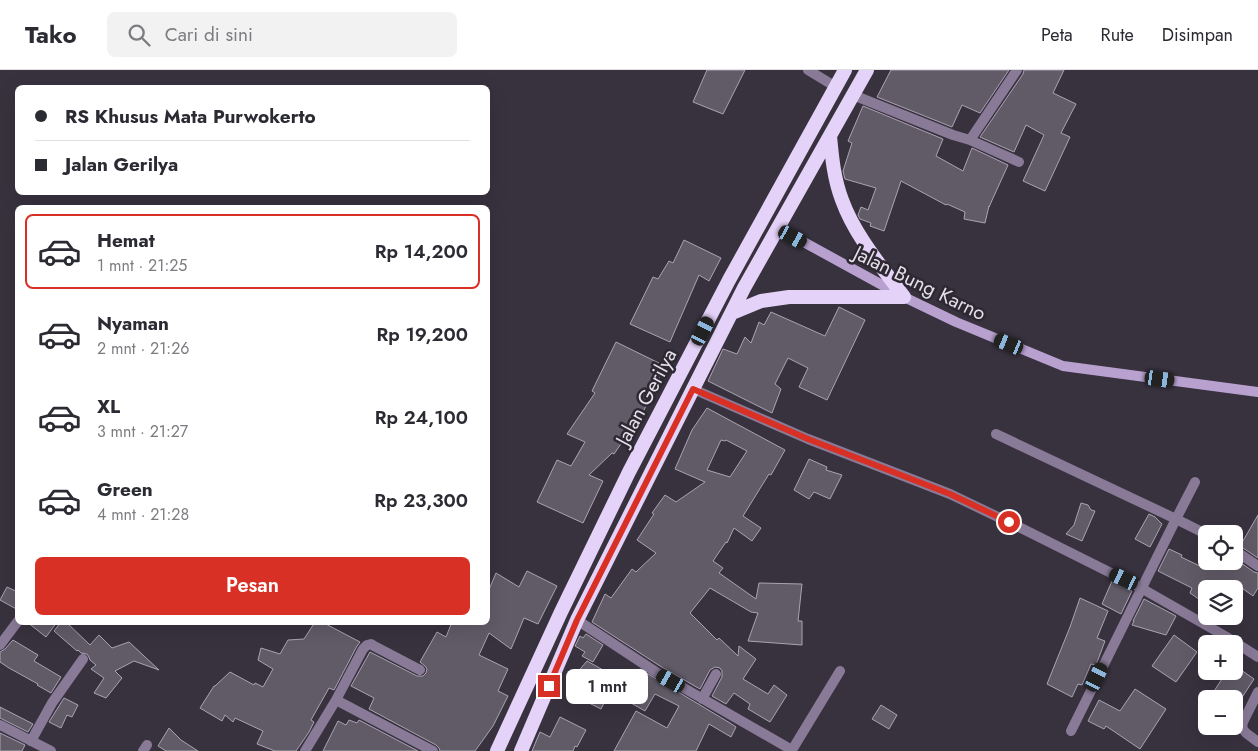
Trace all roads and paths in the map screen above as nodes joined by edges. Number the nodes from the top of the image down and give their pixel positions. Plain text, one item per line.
1 (808, 70) edge
2 (845, 70) edge
3 (867, 70) edge
4 (1017, 70) edge
5 (836, 87) junction
6 (854, 95) junction
7 (830, 136) junction
8 (970, 140) junction
9 (1019, 162) dead end
10 (778, 228) junction
11 (729, 280) junction
12 (744, 288) junction
13 (904, 298) junction
14 (732, 313) junction
15 (693, 389) junction
16 (1258, 392) edge
17 (996, 434) dead end
18 (1195, 482) dead end
19 (1176, 519) junction
20 (1198, 530) edge
21 (1243, 556) edge
22 (1258, 566) edge
23 (1141, 588) junction
24 (577, 620) junction
25 (15, 625) edge
26 (0, 645) edge
27 (1258, 657) edge
28 (83, 659) dead end
29 (420, 670) dead end
30 (840, 671) dead end
31 (716, 674) dead end
32 (1258, 692) edge
33 (702, 699) junction
34 (336, 700) junction
35 (0, 725) edge
36 (1071, 731) dead end
37 (31, 741) junction
38 (1258, 742) edge
39 (51, 751) edge
40 (305, 751) edge
41 (433, 751) edge
42 (497, 751) edge
43 (521, 751) edge
44 (792, 751) edge

1 - 5 street
2 - 5 highway, Jalan Gerilya
3 - 6 highway, Jalan Gerilya
4 - 8 street
5 - 11 highway, Jalan Gerilya
6 - 7 highway, Jalan Gerilya
6 - 8 street
7 - 10 highway, Jalan Gerilya
7 - 13 highway
8 - 9 street
10 - 12 highway, Jalan Gerilya
10 - 13 main road, Jalan Bung Karno
11 - 12 highway
11 - 42 highway, Jalan Gerilya
12 - 14 highway, Jalan Gerilya
13 - 14 highway
13 - 16 main road, Jalan Bung Karno
14 - 15 highway, Jalan Gerilya
15 - 23 street
15 - 24 highway, Jalan Gerilya
17 - 19 street
18 - 19 street
19 - 20 street
19 - 23 street
21 - 22 street
23 - 27 street
23 - 36 street
24 - 33 street
24 - 43 highway, Jalan Gerilya
25 - 26 street
28 - 37 street
29 - 34 street
30 - 44 street
31 - 33 street
32 - 38 street
33 - 44 street
34 - 40 street
34 - 41 street
35 - 37 street
37 - 39 street

